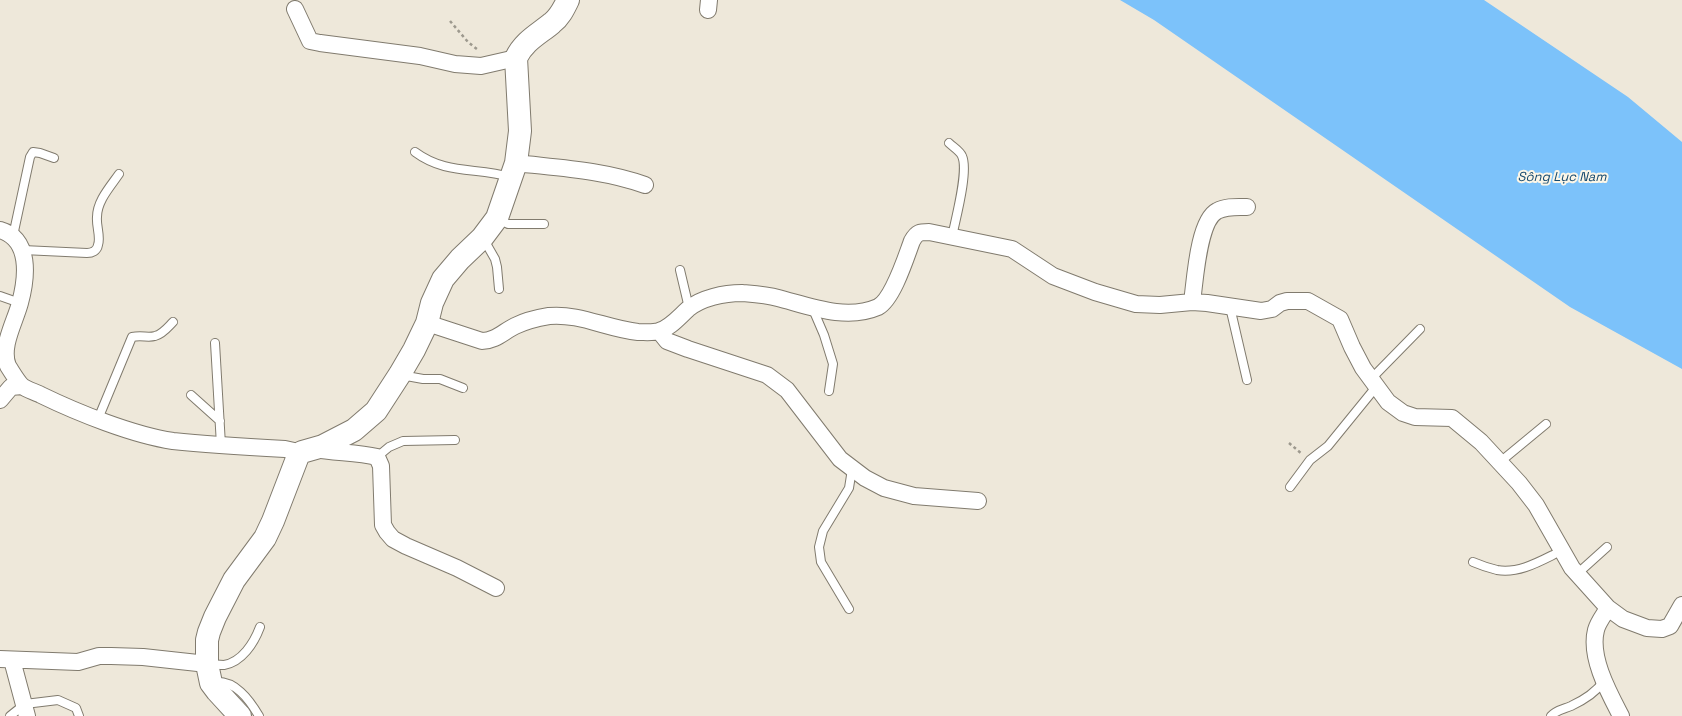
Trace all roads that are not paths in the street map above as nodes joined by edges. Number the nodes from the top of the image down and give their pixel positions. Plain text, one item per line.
1 (568, 0) edge
2 (295, 9) dead end
3 (516, 58) junction
4 (949, 143) dead end
5 (416, 152) dead end
6 (54, 158) dead end
7 (514, 170) junction
8 (119, 174) dead end
9 (645, 185) dead end
10 (1248, 207) dead end
11 (497, 218) junction
12 (544, 224) dead end
13 (6, 233) edge
14 (952, 237) junction
15 (482, 238) junction
16 (23, 250) junction
17 (680, 270) dead end
18 (499, 289) dead end
19 (0, 296) edge
20 (1192, 302) junction
21 (20, 303) junction
22 (812, 307) junction
23 (1230, 307) junction
24 (689, 308) junction
25 (173, 322) dead end
26 (427, 323) junction
27 (1420, 329) dead end
28 (659, 331) junction
29 (215, 343) dead end
30 (4, 363) edge
31 (400, 374) junction
32 (1248, 380) dead end
33 (1374, 383) junction
34 (22, 386) junction
35 (463, 388) dead end
36 (829, 391) dead end
37 (192, 395) dead end
38 (0, 400) edge
39 (98, 419) junction
40 (220, 421) junction
41 (1546, 424) dead end
42 (455, 440) dead end
43 (221, 445) junction
44 (306, 452) junction
45 (377, 457) junction
46 (1500, 462) junction
47 (852, 469) junction
48 (1290, 487) dead end
49 (978, 501) dead end
50 (1607, 547) dead end
51 (1562, 551) junction
52 (1473, 562) dead end
53 (1577, 574) junction
54 (496, 588) dead end
55 (1682, 605) edge
56 (1608, 608) junction
57 (849, 609) dead end
58 (260, 627) dead end
59 (6, 660) edge
60 (209, 673) junction
61 (1605, 680) junction
62 (26, 710) edge
63 (10, 716) edge
64 (79, 716) edge
65 (240, 716) edge
66 (260, 716) edge
67 (1551, 716) edge
68 (1621, 716) edge

1 - 3 street
2 - 3 street
3 - 7 street
4 - 14 lane
5 - 7 lane
6 - 13 lane
7 - 9 street
7 - 11 street
8 - 16 lane
10 - 20 street
11 - 12 lane
11 - 15 street
13 - 16 street
14 - 20 street
14 - 22 street
15 - 18 lane
15 - 26 street
16 - 21 street
17 - 24 lane
19 - 21 lane
20 - 23 street
21 - 30 street
22 - 24 street
22 - 36 lane
23 - 32 lane
23 - 33 street
24 - 28 street
25 - 39 lane
26 - 28 street
26 - 31 street
27 - 33 lane
28 - 47 street
29 - 40 lane
30 - 34 street
31 - 35 lane
31 - 44 street
33 - 46 street
33 - 48 lane
34 - 38 street
34 - 39 street
37 - 40 lane
39 - 43 street
40 - 43 lane
41 - 46 lane
42 - 45 lane
43 - 44 street
44 - 45 street
44 - 60 street
45 - 54 street
46 - 51 street
47 - 49 street
47 - 57 lane
50 - 53 lane
51 - 52 lane
51 - 53 street
53 - 56 street
55 - 56 street
56 - 61 street
58 - 60 lane
59 - 60 street
59 - 62 street
60 - 65 street
60 - 66 lane
61 - 67 lane
61 - 68 street
62 - 63 lane
62 - 64 lane

